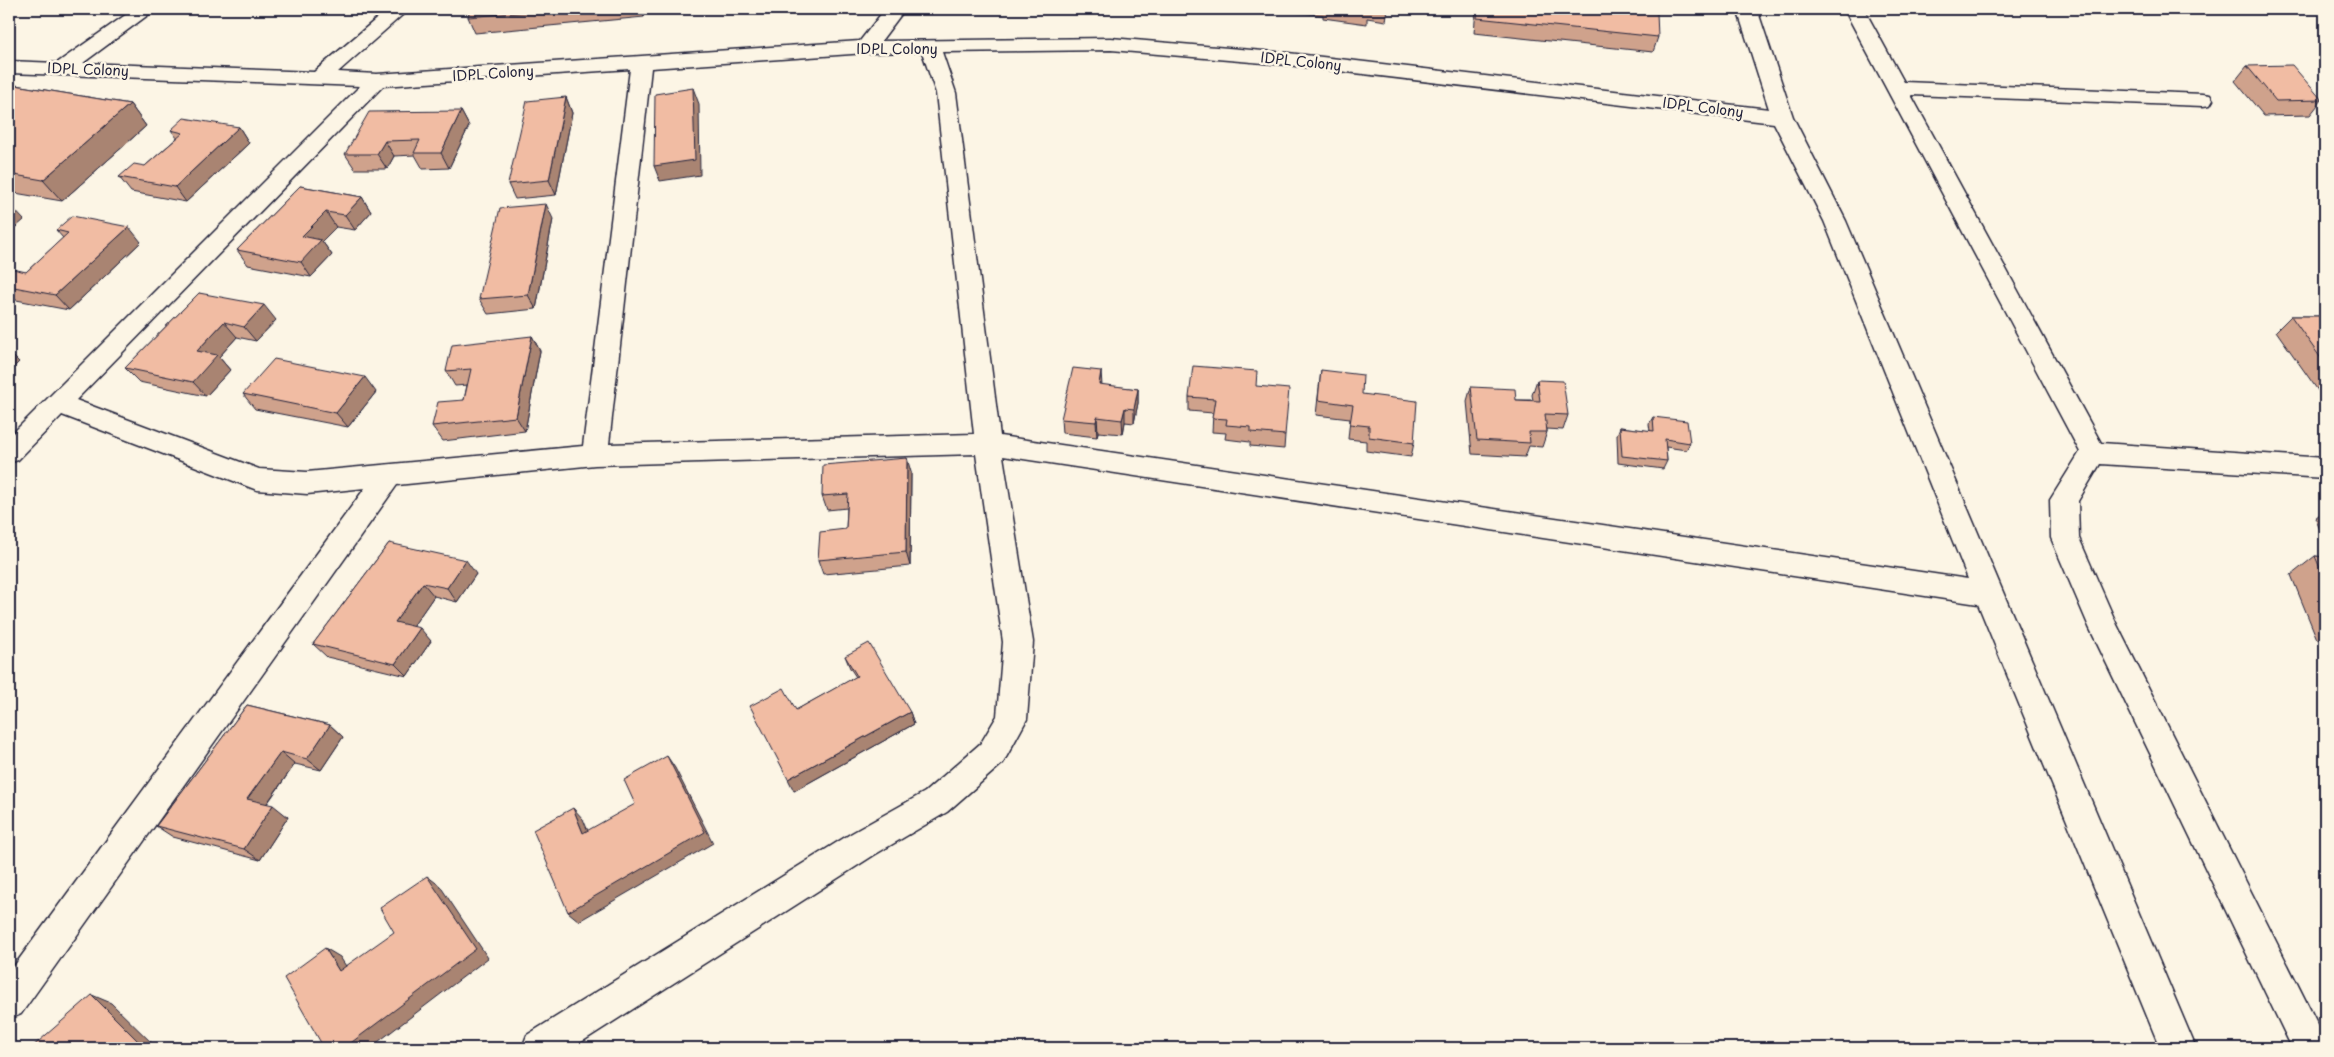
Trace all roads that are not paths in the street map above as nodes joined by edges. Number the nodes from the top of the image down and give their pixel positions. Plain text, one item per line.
1 (146, 9) edge
2 (399, 9) edge
3 (895, 9) edge
4 (1747, 9) edge
5 (1854, 9) edge
6 (866, 47) junction
7 (931, 48) junction
8 (640, 64) junction
9 (9, 67) edge
10 (63, 68) junction
11 (318, 79) junction
12 (377, 80) junction
13 (1896, 88) junction
14 (2203, 100) dead end
15 (1782, 116) junction
16 (56, 404) junction
17 (988, 444) junction
18 (9, 453) edge
19 (2093, 453) junction
20 (594, 455) junction
21 (2325, 468) edge
22 (390, 474) junction
23 (1988, 594) junction
24 (9, 1002) edge
25 (540, 1048) edge
26 (2178, 1048) edge
27 (2310, 1048) edge

1 - 10 street
2 - 11 street
3 - 6 street
4 - 15 street
5 - 13 street
6 - 7 street, IDPL Colony
6 - 8 street, IDPL Colony
7 - 15 street, IDPL Colony
7 - 17 street
8 - 12 street, IDPL Colony
8 - 20 street
9 - 10 street, IDPL Colony
10 - 11 street, IDPL Colony
11 - 12 street, IDPL Colony
12 - 16 street
13 - 14 street
13 - 19 street
15 - 23 street
16 - 18 street
16 - 22 street
17 - 20 street
17 - 23 street
17 - 25 street
19 - 21 street
19 - 27 street
20 - 22 street
22 - 24 street
23 - 26 street

